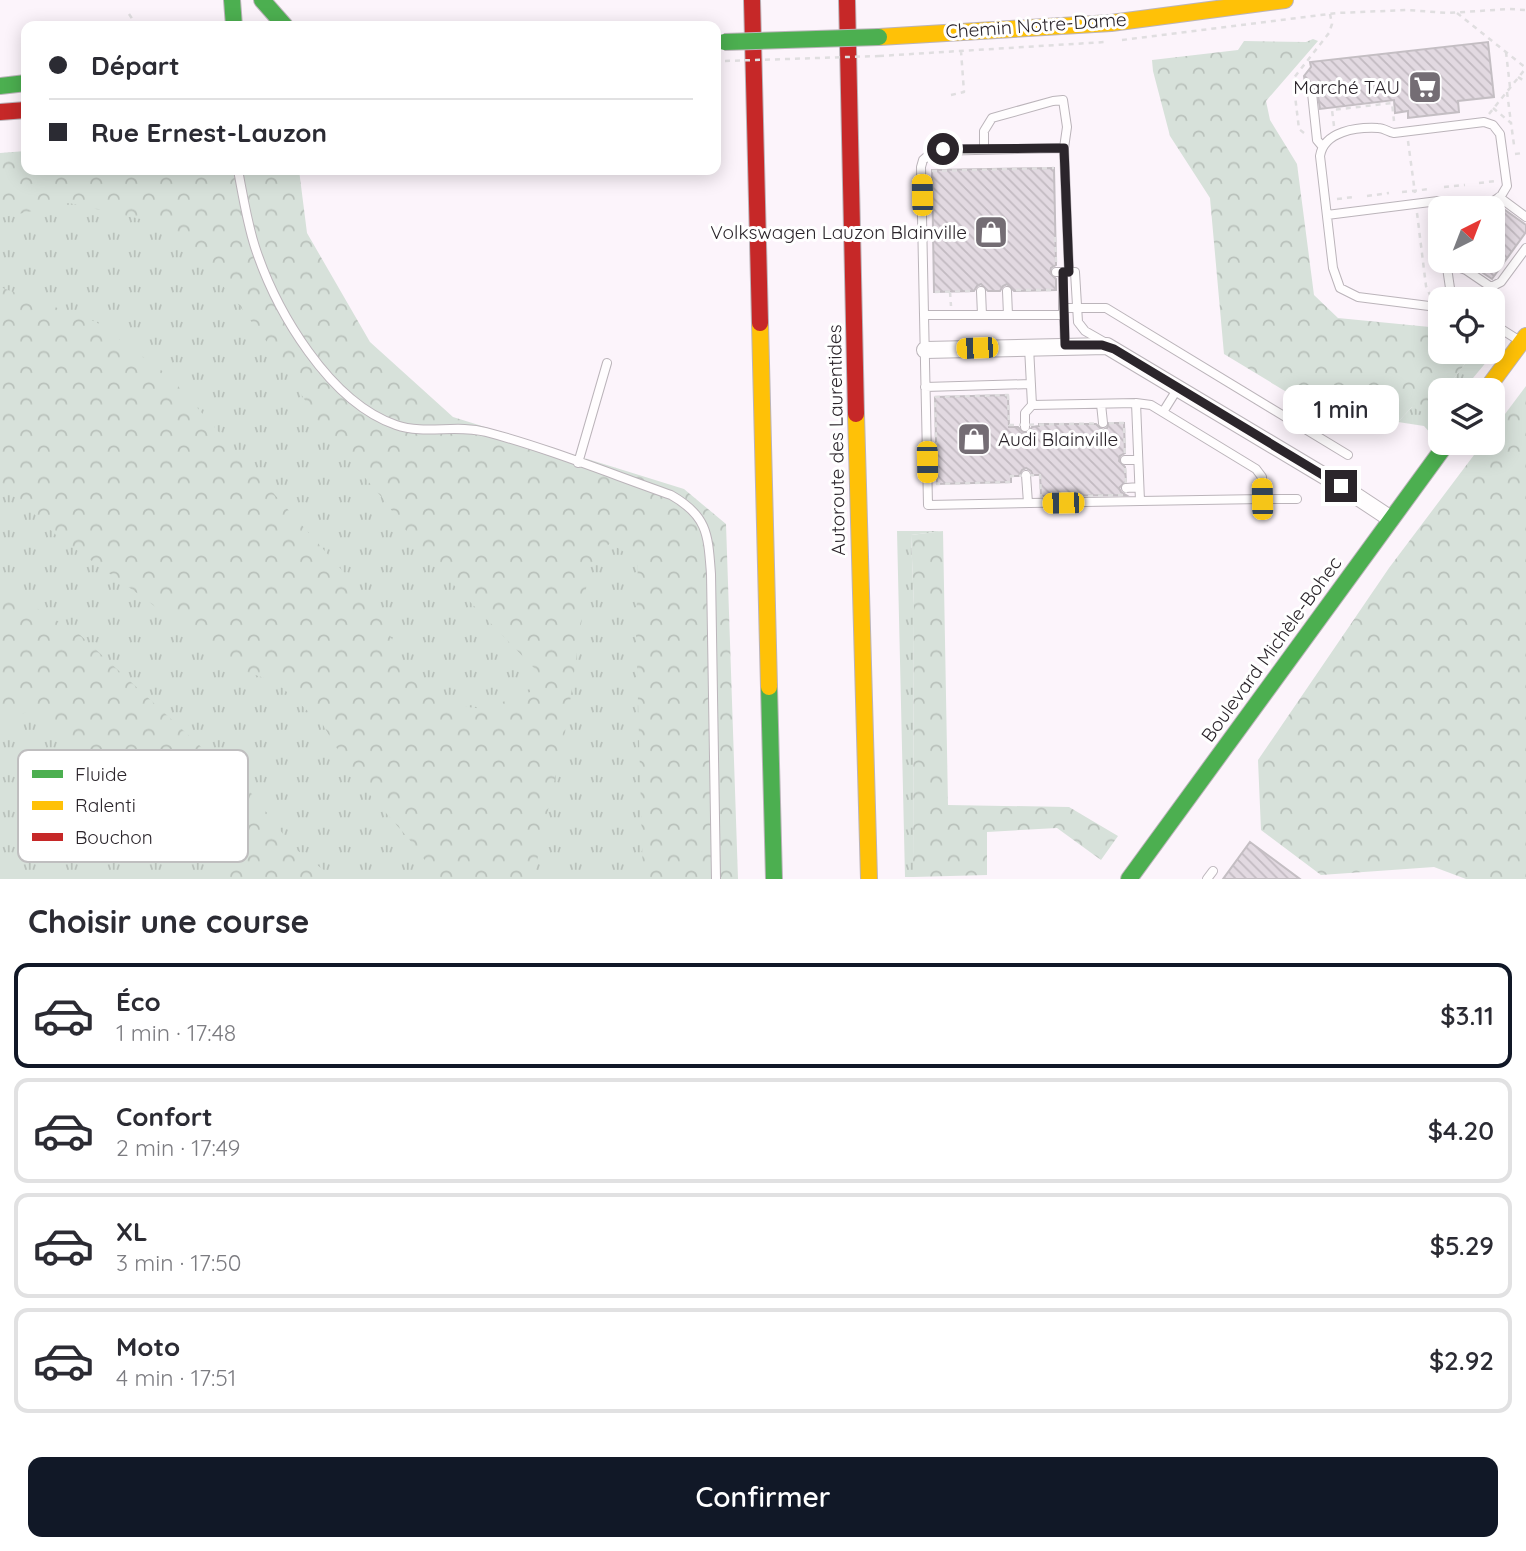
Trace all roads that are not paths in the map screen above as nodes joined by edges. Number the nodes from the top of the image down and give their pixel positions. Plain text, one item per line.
1 (232, 0) edge
2 (257, 0) edge
3 (262, 0) edge
4 (752, 0) edge
5 (846, 0) edge
6 (1284, 0) edge
7 (234, 21) edge
8 (259, 21) edge
9 (281, 21) edge
10 (721, 43) edge
11 (21, 84) edge
12 (0, 86) edge
13 (1312, 93) dead end
14 (21, 110) edge
15 (0, 112) edge
16 (1322, 146) junction
17 (1064, 148) junction
18 (984, 149) junction
19 (239, 175) edge
20 (1501, 196) edge
21 (1428, 202) edge
22 (1505, 202) edge
23 (1327, 215) junction
24 (1526, 217) edge
25 (1526, 248) edge
26 (1066, 272) junction
27 (1470, 273) edge
28 (981, 291) road end
29 (1007, 291) road end
30 (1428, 306) edge
31 (1076, 308) junction
32 (1063, 311) junction
33 (924, 315) junction
34 (982, 315) junction
35 (1008, 315) junction
36 (1505, 330) edge
37 (1525, 339) edge
38 (1065, 345) junction
39 (1029, 347) junction
40 (925, 349) junction
41 (1114, 349) junction
42 (607, 363) dead end
43 (1495, 378) edge
44 (1031, 384) junction
45 (925, 387) junction
46 (1178, 388) junction
47 (1136, 403) junction
48 (1101, 404) junction
49 (1032, 405) junction
50 (1163, 412) junction
51 (1103, 424) dead end
52 (1025, 427) dead end
53 (1348, 455) dead end
54 (1438, 455) edge
55 (1125, 460) dead end
56 (1138, 460) junction
57 (578, 463) junction
58 (1026, 475) dead end
59 (1139, 487) junction
60 (1126, 488) dead end
61 (1262, 499) junction
62 (1297, 499) dead end
63 (1139, 502) junction
64 (1028, 503) junction
65 (1391, 519) junction
66 (1213, 871) dead end
67 (716, 879) edge
68 (774, 879) edge
69 (869, 879) edge
70 (1129, 879) edge
71 (1207, 879) edge

1 - 7 main road
2 - 8 main road
3 - 9 main road
4 - 68 main road
5 - 69 main road, Autoroute des Laurentides
6 - 10 main road, Chemin Notre-Dame, bridge
11 - 12 main road
13 - 16 lane
14 - 15 main road
16 - 20 lane
16 - 23 lane
17 - 18 lane
17 - 18 lane
17 - 26 lane
18 - 33 lane
19 - 57 lane
21 - 23 lane
22 - 24 lane
23 - 30 lane
25 - 27 lane
26 - 31 lane
26 - 32 lane
28 - 34 lane
29 - 35 lane
31 - 32 lane
31 - 41 lane
31 - 53 lane
32 - 35 lane
32 - 38 lane
33 - 34 lane
33 - 40 lane
34 - 35 lane
36 - 37 lane
37 - 43 main road
38 - 39 street
38 - 41 street
39 - 40 street
39 - 44 lane
40 - 45 lane
41 - 46 street
42 - 57 lane
44 - 45 lane
44 - 49 lane
45 - 64 lane
46 - 50 lane
46 - 65 street
47 - 48 lane
47 - 50 lane
47 - 56 lane
48 - 49 lane
48 - 51 lane
49 - 52 lane
50 - 61 lane
54 - 65 main road, Boulevard Michèle-Bohec
55 - 56 lane
56 - 59 lane
57 - 67 lane
58 - 64 lane
59 - 60 lane
59 - 63 lane
61 - 62 lane
61 - 63 lane
63 - 64 lane
65 - 70 main road, Boulevard Michèle-Bohec
66 - 71 lane

